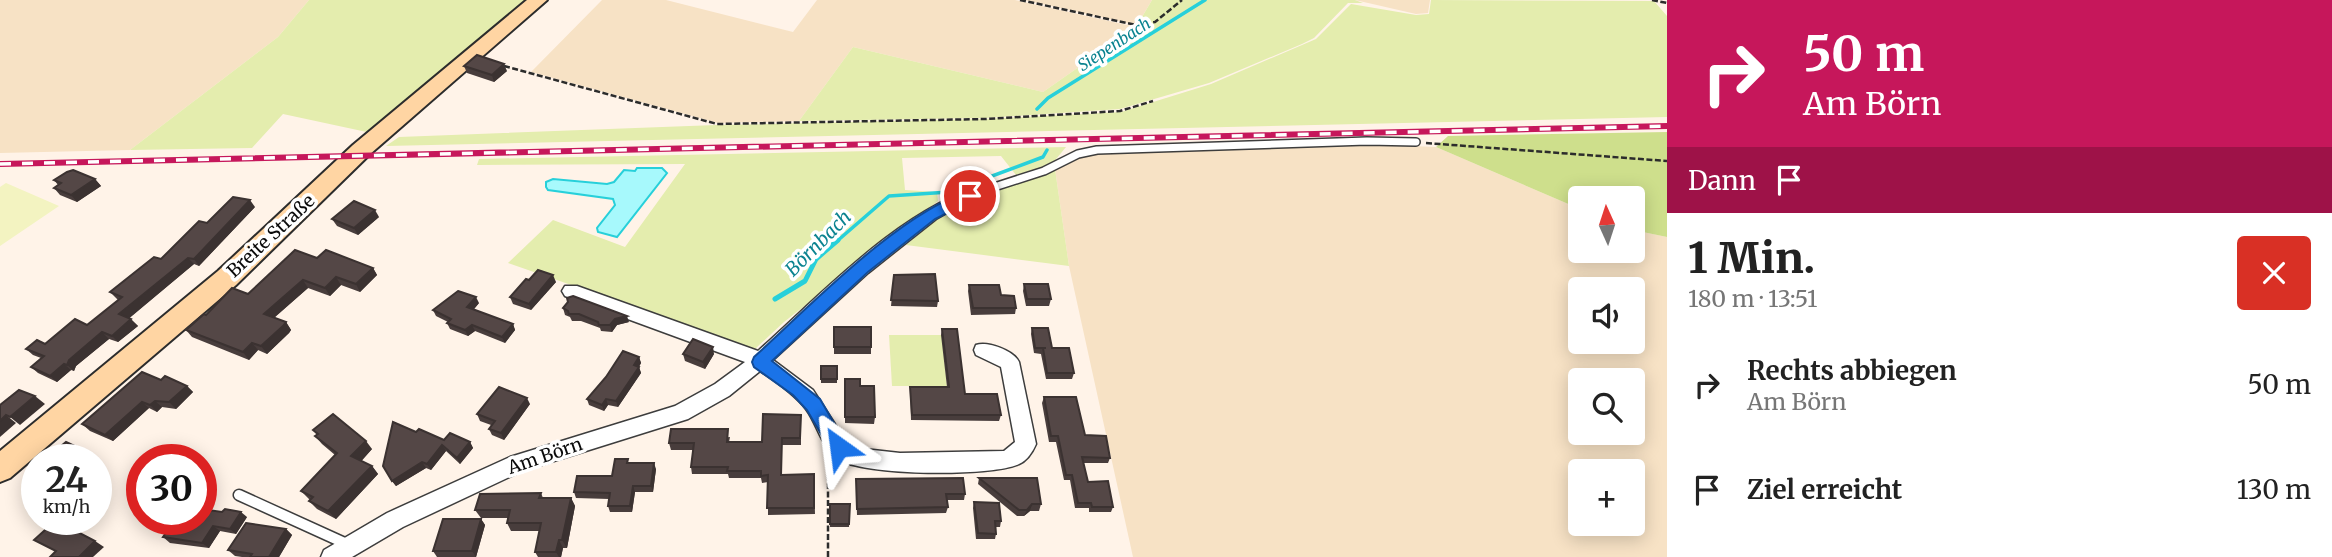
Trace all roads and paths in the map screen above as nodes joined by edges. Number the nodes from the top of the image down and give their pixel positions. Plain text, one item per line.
1 (538, 0) edge
2 (1020, 0) edge
3 (1182, 0) edge
4 (1652, 0) edge
5 (1667, 3) edge
6 (472, 57) junction
7 (1153, 101) dead end
8 (1416, 142) joint
9 (1667, 161) edge
10 (988, 189) joint
11 (571, 291) dead end
12 (983, 350) dead end
13 (760, 362) junction
14 (839, 447) junction
15 (0, 469) edge
16 (239, 495) dead end
17 (351, 546) junction
18 (332, 557) edge
19 (828, 557) edge

1 - 6 street, Breite Straße
2 - 3 path
4 - 5 path
6 - 7 path
6 - 15 street, Breite Straße
8 - 9 path
8 - 10 lane
10 - 13 street, Am Börn
11 - 13 street
12 - 14 street
13 - 14 street
13 - 17 street, Am Börn
14 - 19 path
16 - 17 lane
17 - 18 street, Am Börn

